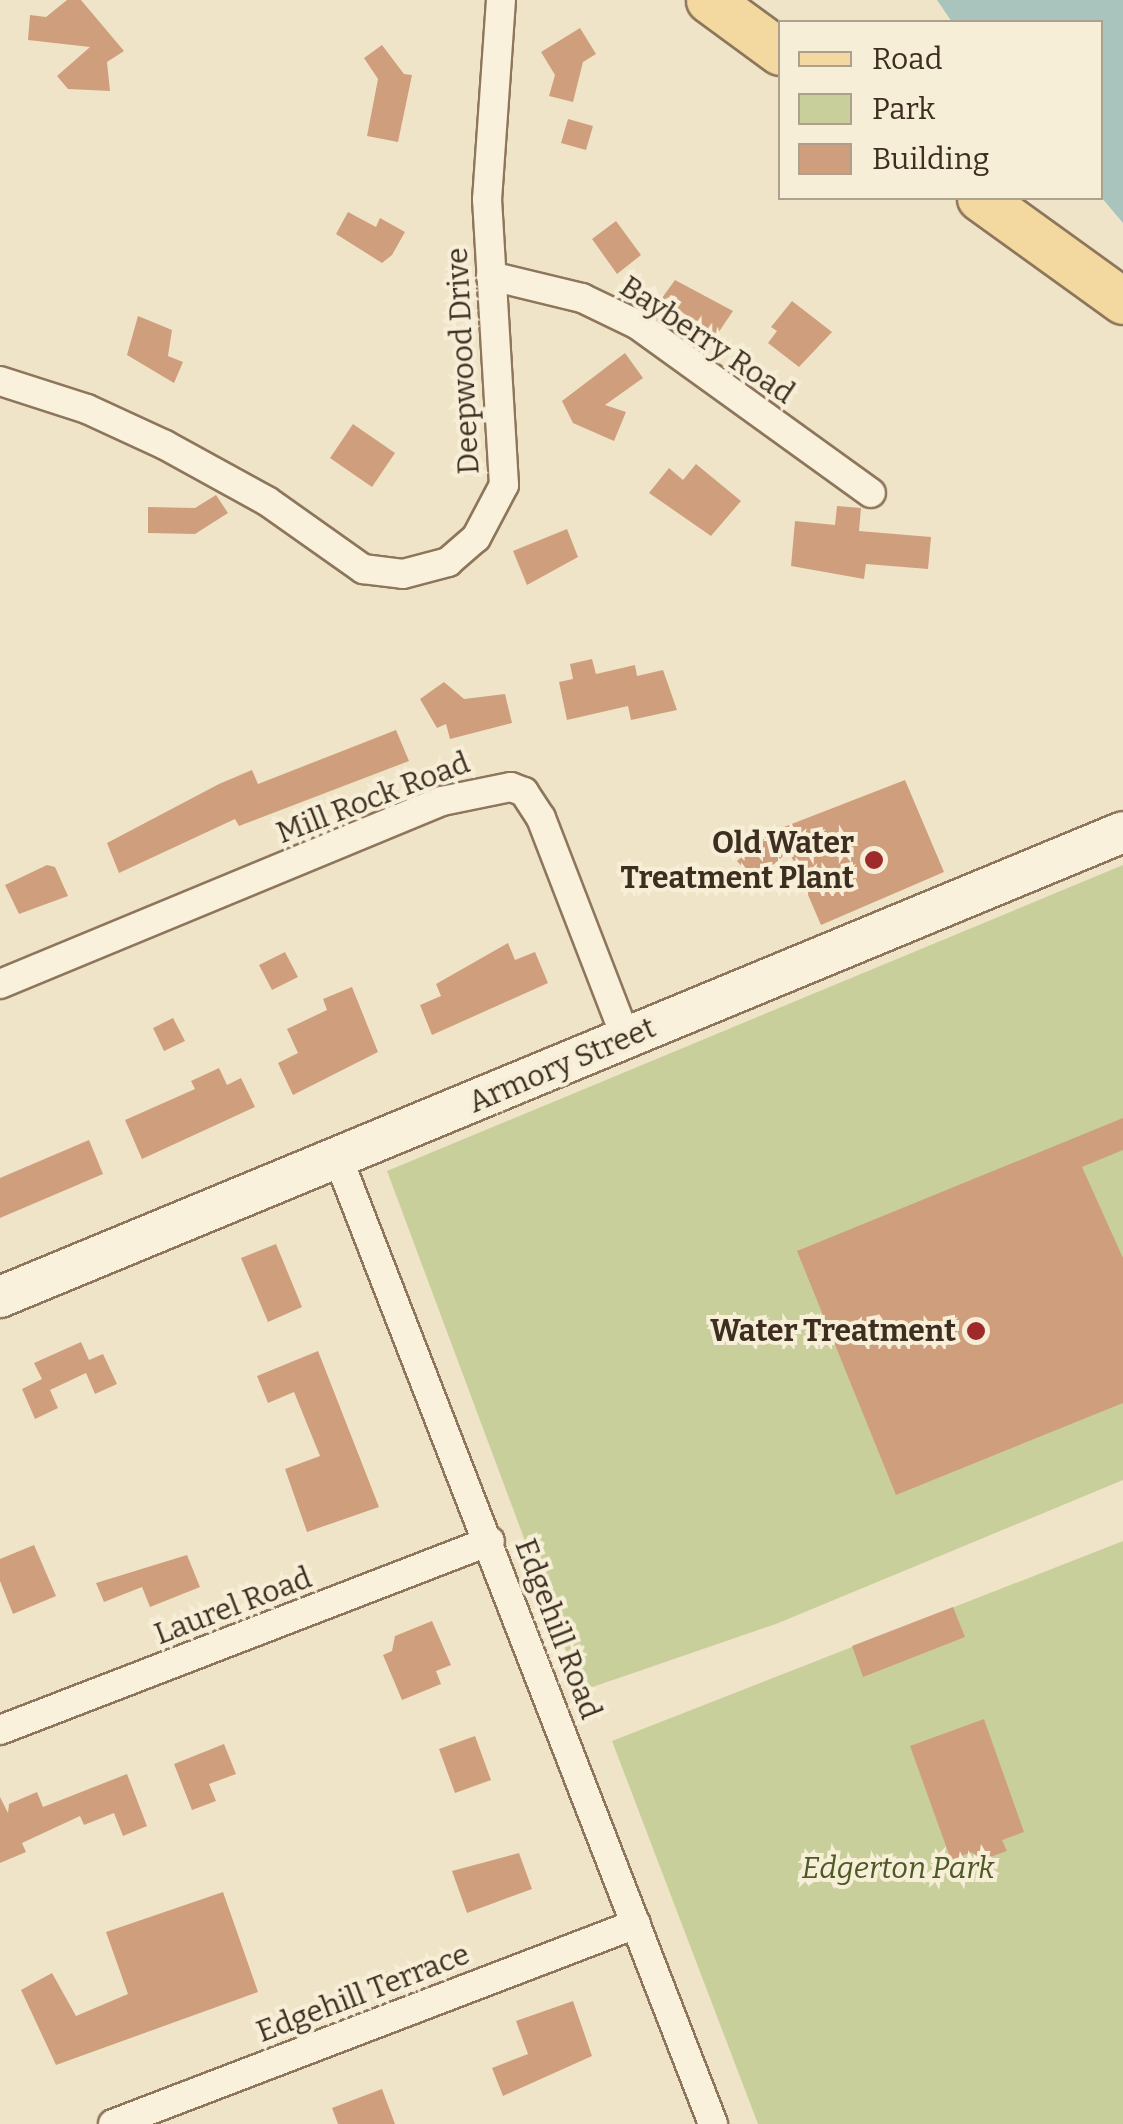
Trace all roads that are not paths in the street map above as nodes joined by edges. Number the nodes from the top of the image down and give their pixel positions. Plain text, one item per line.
1 (502, 0) edge
2 (709, 0) edge
3 (778, 51) edge
4 (983, 200) edge
5 (490, 276) junction
6 (1123, 301) edge
7 (0, 381) edge
8 (871, 493) dead end
9 (1123, 832) edge
10 (0, 984) edge
11 (626, 1038) junction
12 (338, 1158) junction
13 (0, 1297) edge
14 (490, 1541) junction
15 (0, 1730) edge
16 (636, 1924) junction
17 (113, 2124) edge
18 (713, 2124) edge

1 - 5 street, Deepwood Drive
2 - 3 main road
4 - 6 main road
5 - 7 street, Deepwood Drive
5 - 8 street, Bayberry Road
9 - 11 main road, Armory Street
10 - 11 street, Mill Rock Road
11 - 12 main road, Armory Street
12 - 13 main road, Armory Street
12 - 14 street, Edgehill Road
14 - 15 street, Laurel Road
14 - 16 street, Edgehill Road
16 - 17 street, Edgehill Terrace
16 - 18 street, Edgehill Road

